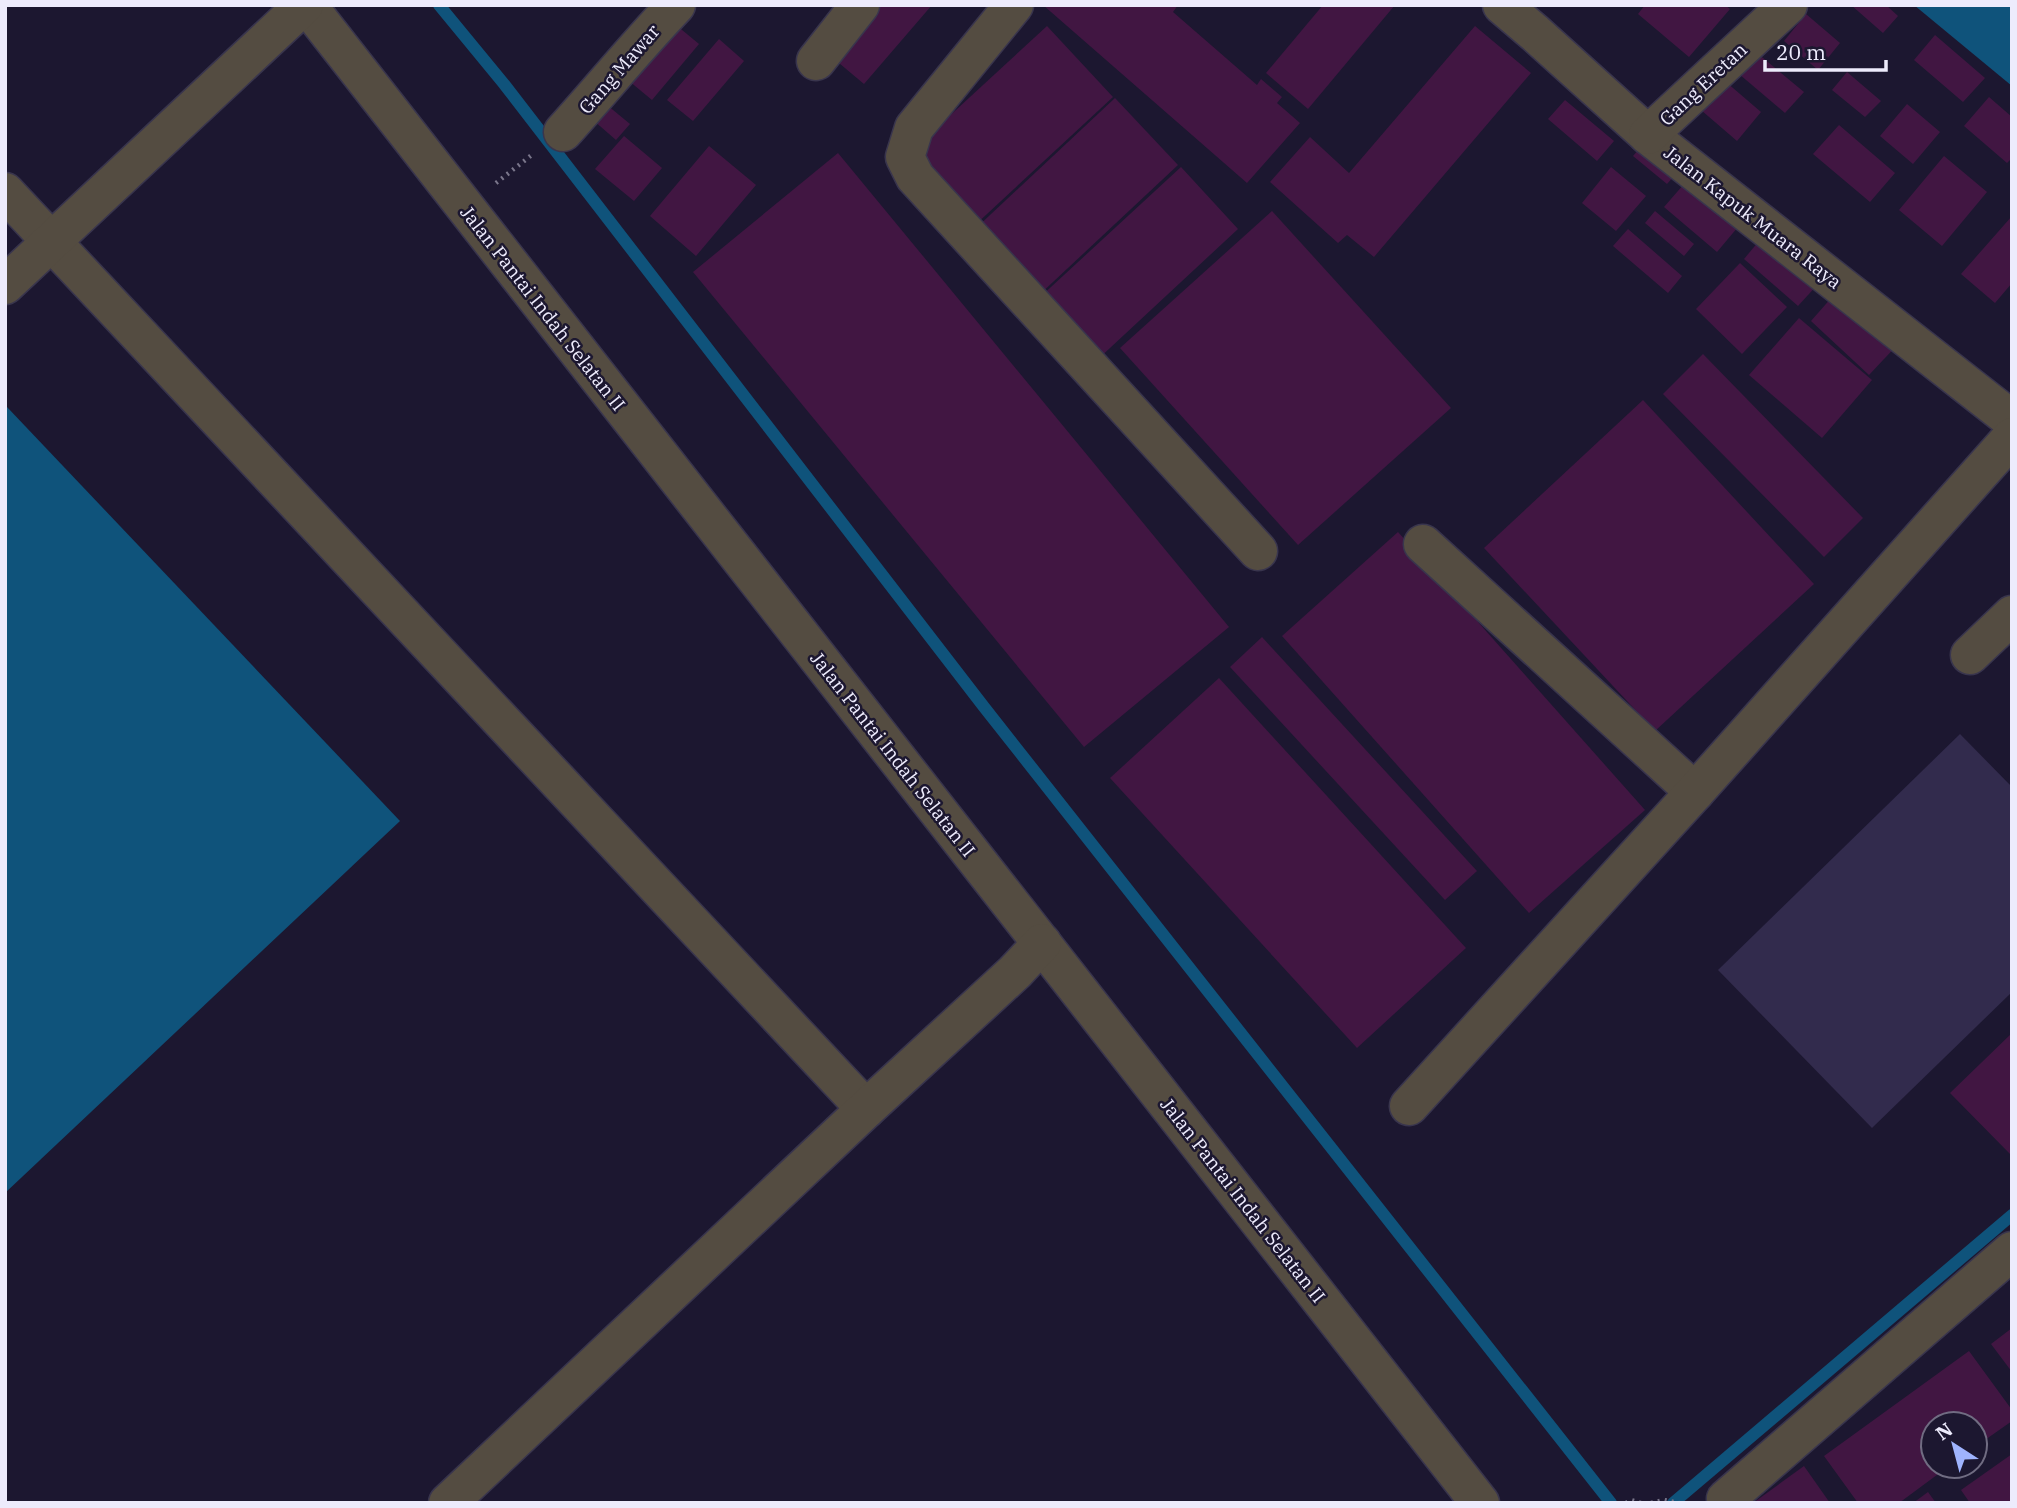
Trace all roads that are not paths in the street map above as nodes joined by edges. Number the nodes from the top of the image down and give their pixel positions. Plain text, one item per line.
1 (305, 5) edge
2 (677, 5) edge
3 (860, 5) edge
4 (1014, 5) edge
5 (1502, 5) edge
6 (1788, 5) edge
7 (817, 61) dead end
8 (563, 132) dead end
9 (1648, 135) junction
10 (5, 192) edge
11 (51, 241) junction
12 (5, 285) edge
13 (2012, 419) edge
14 (2012, 437) edge
15 (1423, 544) dead end
16 (1258, 551) dead end
17 (2012, 615) edge
18 (1970, 656) dead end
19 (1695, 792) junction
20 (1042, 943) junction
21 (1409, 1106) dead end
22 (866, 1109) junction
23 (2012, 1251) edge
24 (448, 1503) edge
25 (1480, 1503) edge
26 (1727, 1503) edge

1 - 11 street
1 - 20 street, Jalan Pantai Indah Selatan II
2 - 8 street, Gang Mawar
3 - 7 street
4 - 16 street
5 - 9 street, Jalan Kapuk Muara Raya
6 - 9 street, Gang Eretan
9 - 13 street, Jalan Kapuk Muara Raya
10 - 11 street
11 - 12 street
11 - 22 street
14 - 19 street
15 - 19 street
17 - 18 street
19 - 21 street
20 - 22 street
20 - 25 street, Jalan Pantai Indah Selatan II
22 - 24 street
23 - 26 street

